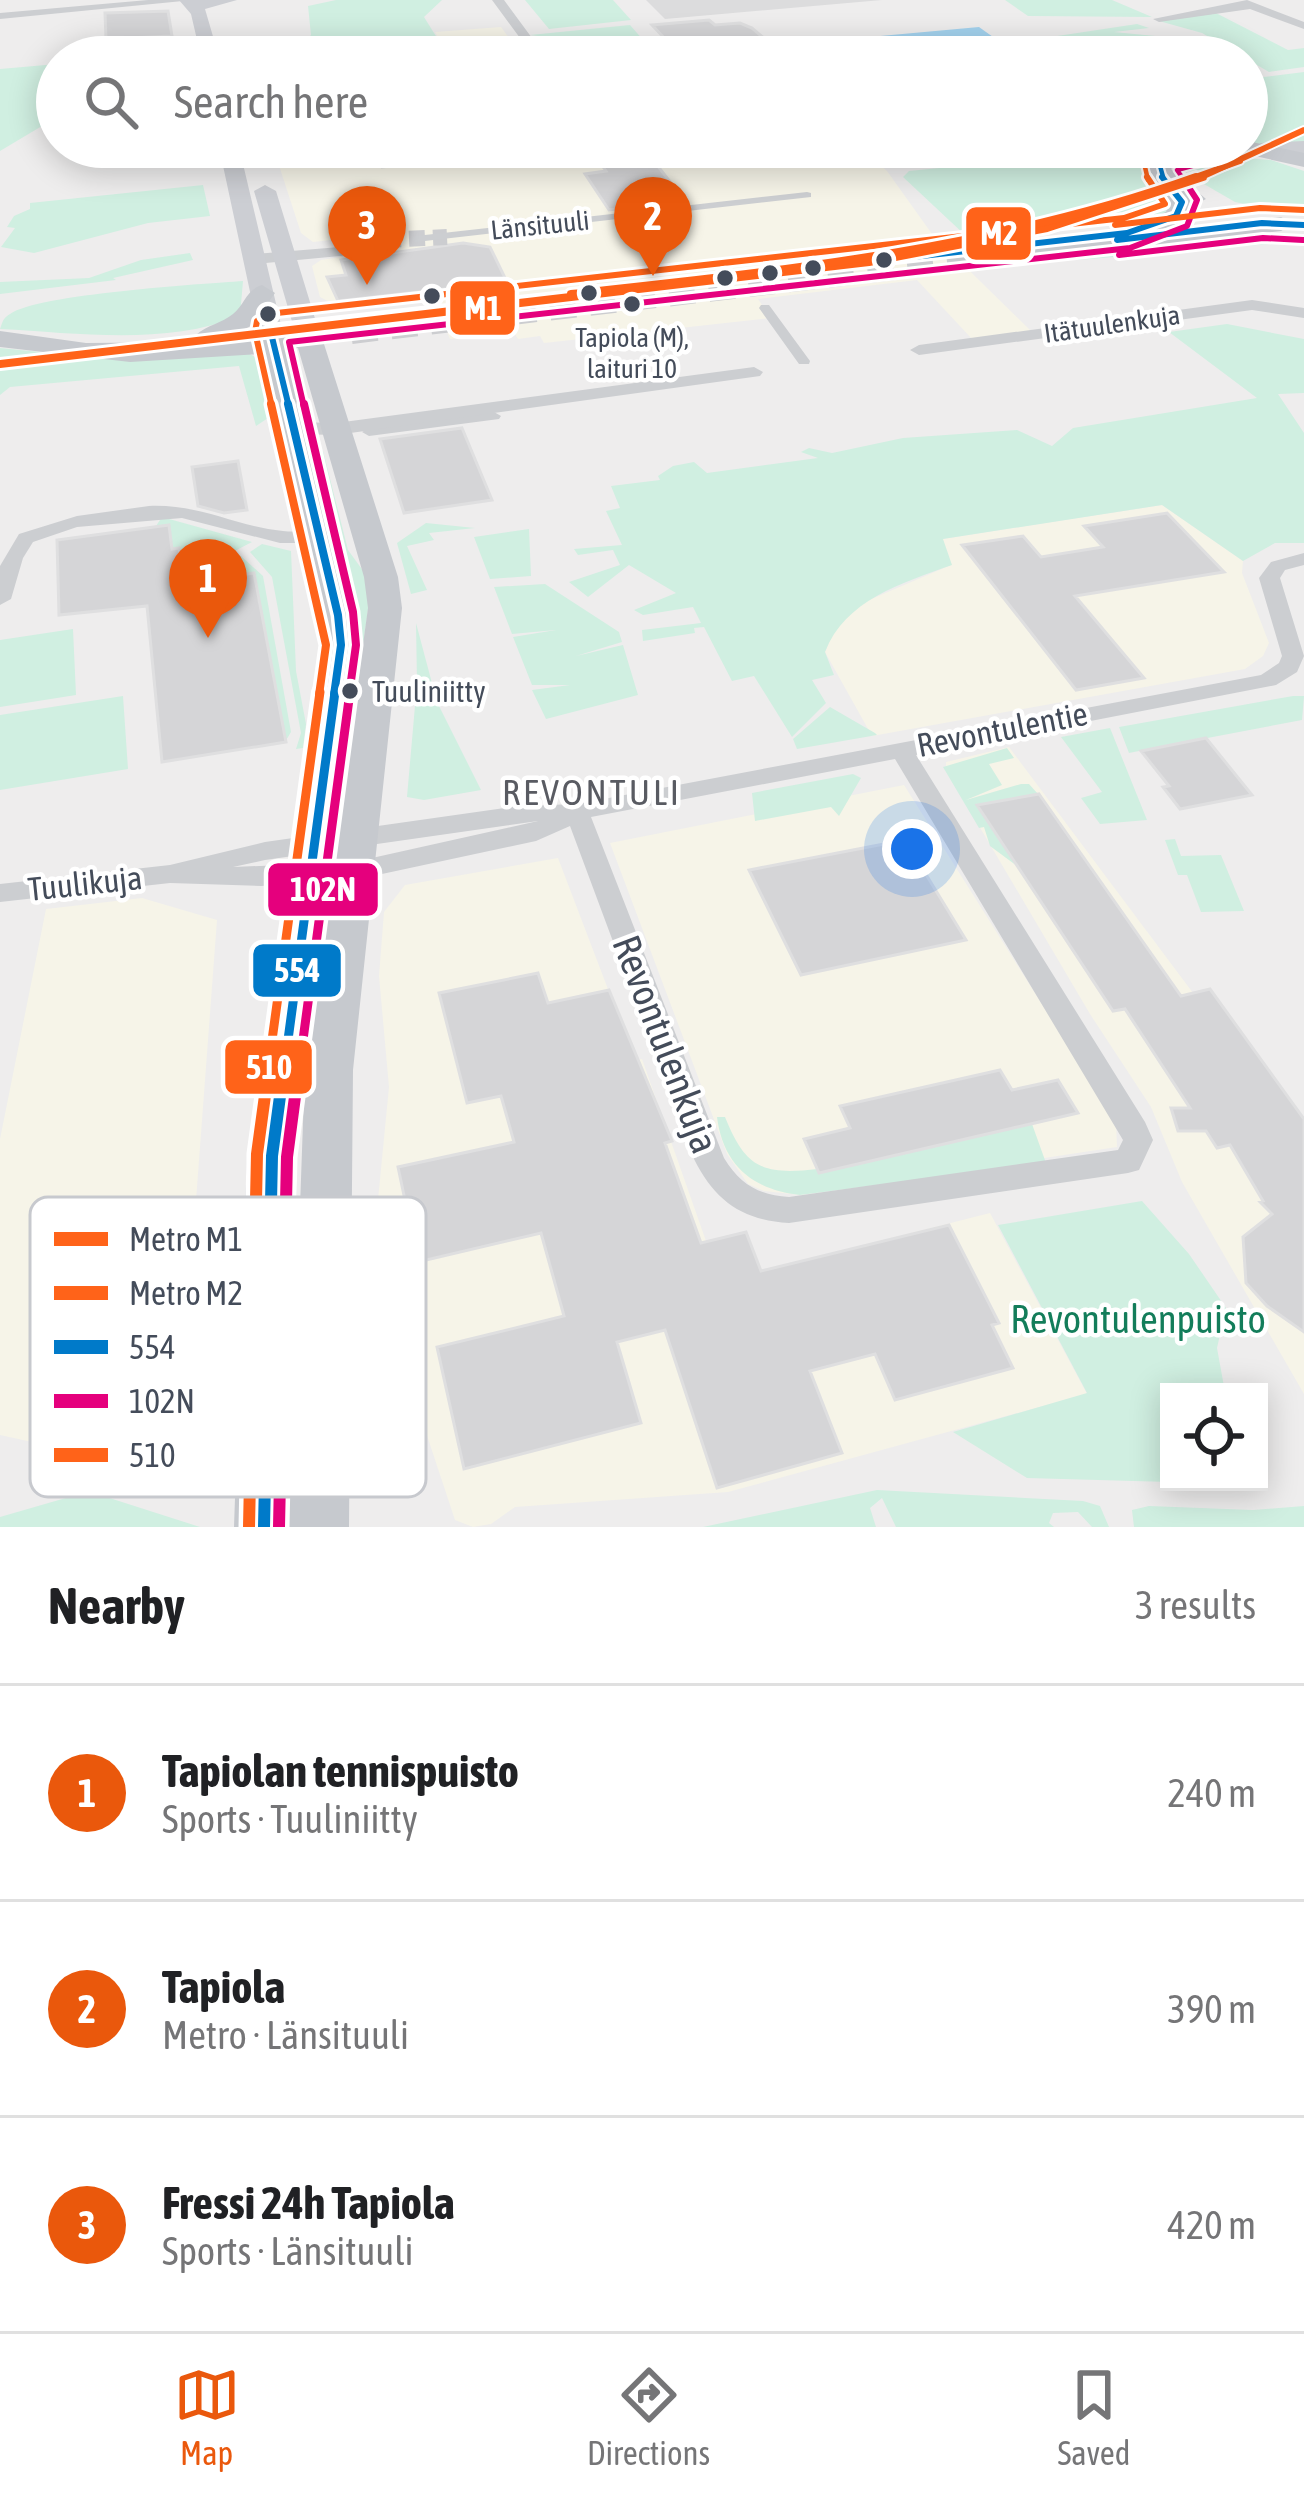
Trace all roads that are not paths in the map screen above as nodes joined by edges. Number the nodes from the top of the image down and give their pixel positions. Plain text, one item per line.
1 (498, 0) edge
2 (1238, 0) edge
3 (224, 3) edge
4 (190, 4) edge
5 (88, 5) edge
6 (1254, 5) junction
7 (1304, 8) edge
8 (1279, 13) junction
9 (0, 16) edge
10 (1159, 19) dead end
11 (1304, 26) edge
12 (202, 36) edge
13 (216, 36) edge
14 (525, 36) edge
15 (1304, 147) edge
16 (1268, 148) edge
17 (1268, 152) edge
18 (1304, 160) edge
19 (234, 168) edge
20 (258, 168) edge
21 (1161, 168) edge
22 (1176, 189) junction
23 (807, 195) dead end
24 (1296, 227) edge
25 (416, 239) dead end
26 (386, 244) tunnel mouth
27 (284, 255) junction
28 (255, 259) junction
29 (262, 293) junction
30 (766, 308) dead end
31 (1304, 313) edge
32 (307, 332) junction
33 (210, 335) junction
34 (272, 336) junction
35 (0, 338) edge
36 (919, 350) dead end
37 (804, 361) dead end
38 (754, 372) dead end
39 (494, 416) dead end
40 (346, 427) junction
41 (292, 428) junction
42 (320, 537) junction
43 (1304, 559) edge
44 (0, 598) edge
45 (1297, 670) edge
46 (900, 748) junction
47 (577, 812) junction
48 (334, 857) junction
49 (0, 893) edge
50 (271, 1197) edge
51 (323, 1197) edge
52 (265, 1497) edge
53 (319, 1497) edge
54 (264, 1527) edge
55 (319, 1527) edge

1 - 14 street
2 - 6 street
3 - 4 main road
3 - 13 main road
4 - 5 street
4 - 12 main road
5 - 9 street
6 - 8 street
6 - 10 street
7 - 8 street
8 - 11 street
15 - 16 main road
17 - 18 main road
19 - 28 main road
20 - 27 main road
21 - 22 main road
22 - 24 main road
22 - 24 main road
23 - 25 street, Länsituuli
26 - 27 street
27 - 28 street
27 - 32 main road
28 - 29 main road
29 - 33 main road
29 - 34 main road
30 - 37 street
31 - 36 street, Itätuulenkuja
32 - 32 main road
32 - 34 main road
32 - 40 main road
33 - 34 main road
33 - 35 main road
34 - 35 main road
34 - 41 main road
38 - 40 street
39 - 40 street
40 - 41 street
40 - 48 main road
41 - 42 main road
42 - 44 street
42 - 48 main road
43 - 45 street, Revontulentie
45 - 46 street, Revontulentie
46 - 47 street, Revontulentie
46 - 47 street, Revontulenkuja
47 - 48 street, Revontulentie
48 - 49 street, Tuulikuja
48 - 50 main road
48 - 51 main road
52 - 54 main road
53 - 55 main road

